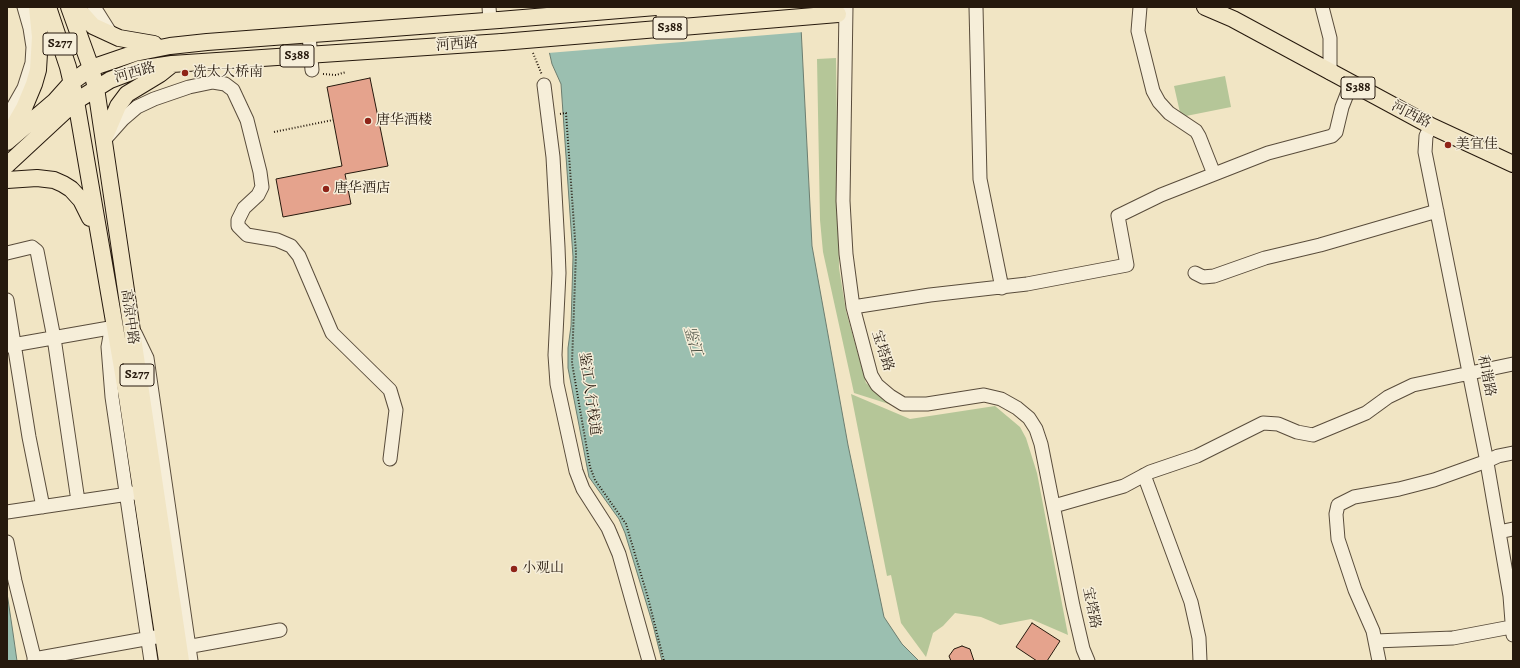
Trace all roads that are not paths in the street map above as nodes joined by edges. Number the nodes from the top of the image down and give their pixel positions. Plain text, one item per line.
1 (24, 7) edge
2 (36, 7) edge
3 (48, 7) edge
4 (70, 7) edge
5 (76, 7) edge
6 (94, 7) edge
7 (656, 7) edge
8 (976, 7) edge
9 (1140, 7) edge
10 (1205, 7) edge
11 (1322, 7) edge
12 (842, 9) edge
13 (493, 16) edge
14 (111, 34) junction
15 (309, 35) junction
16 (284, 36) junction
17 (170, 46) junction
18 (286, 56) junction
19 (311, 62) junction
20 (172, 64) junction
21 (91, 68) junction
22 (1330, 73) junction
23 (72, 82) junction
24 (1351, 84) junction
25 (544, 85) dead end
26 (96, 88) junction
27 (76, 101) junction
28 (7, 118) edge
29 (1431, 126) junction
30 (7, 137) edge
31 (103, 141) junction
32 (7, 142) edge
33 (1513, 164) edge
34 (7, 165) edge
35 (1214, 174) junction
36 (7, 180) edge
37 (1437, 211) junction
38 (101, 246) junction
39 (7, 253) edge
40 (1195, 273) dead end
41 (1002, 288) junction
42 (7, 300) edge
43 (853, 307) junction
44 (122, 326) junction
45 (54, 338) junction
46 (10, 345) edge
47 (1513, 364) edge
48 (1469, 373) junction
49 (1513, 452) edge
50 (390, 460) dead end
51 (1487, 461) junction
52 (1144, 475) junction
53 (143, 492) junction
54 (127, 494) junction
55 (78, 501) junction
56 (1054, 506) junction
57 (43, 507) junction
58 (7, 512) edge
59 (1513, 529) edge
60 (1499, 532) junction
61 (7, 542) edge
62 (280, 630) dead end
63 (1512, 631) edge
64 (164, 635) junction
65 (148, 638) junction
66 (1375, 641) junction
67 (183, 652) edge
68 (34, 660) edge
69 (152, 661) edge
70 (167, 661) edge
71 (191, 661) edge
72 (649, 661) edge
73 (1088, 661) edge
74 (1200, 661) edge
75 (1379, 661) edge

1 - 28 street
2 - 30 main road
3 - 23 main road, S277
4 - 21 main road, S277
5 - 14 main road
6 - 14 street
7 - 13 main road, 河西路 / S388, bridge
8 - 41 street
9 - 35 street
10 - 22 main road, 河西路 / S388
11 - 22 street
12 - 19 main road, 河西路 / S388, bridge
12 - 43 street, 宝塔路
13 - 15 main road, 河西路 / S388
14 - 17 main road
15 - 16 main road, 河西路 / S388
15 - 19 street
16 - 17 main road, 河西路 / S388
16 - 18 main road
17 - 21 main road, 河西路 / S388
18 - 19 main road, 河西路 / S388
18 - 20 main road, 河西路 / S388
20 - 26 main road, 河西路 / S388
20 - 31 main road
21 - 23 main road, 河西路 / S388
21 - 26 main road, 高凉中路 / S277
22 - 24 main road, 河西路 / S388
23 - 27 main road, 高凉中路 / S277
23 - 32 main road, 河西路
24 - 29 main road, 河西路 / S388
24 - 35 street
25 - 72 street
26 - 27 main road, 河西路 / S388
26 - 31 main road, 高凉中路 / S277
27 - 34 main road, 河西路
27 - 38 main road, 高凉中路 / S277
29 - 33 main road, 河西路 / S388
29 - 37 street, 和谐路
31 - 44 main road, 高凉中路 / S277
31 - 50 street
35 - 41 street
36 - 38 main road
37 - 40 street
37 - 48 street, 和谐路
38 - 44 main road, 高凉中路 / S277
39 - 45 street
41 - 43 street
42 - 46 street
43 - 56 street, 宝塔路
44 - 45 street
44 - 53 main road, 高凉中路 / S277
44 - 54 street
44 - 67 main road, 高凉中路 / S277
45 - 46 street
45 - 55 street
46 - 57 street
47 - 48 street
48 - 51 street, 和谐路
48 - 52 street
49 - 51 street
51 - 60 street, 和谐路
51 - 66 street
52 - 56 street
52 - 74 street
53 - 54 street
53 - 64 main road, 高凉中路 / S277
54 - 55 street
54 - 65 street
55 - 57 street
56 - 73 street, 宝塔路
57 - 58 street
59 - 60 street
60 - 63 street, 和谐路
61 - 68 street
62 - 67 street
63 - 66 street
64 - 65 street
64 - 70 main road, 高凉中路 / S277
65 - 68 street
65 - 69 street
66 - 75 street
67 - 71 street

